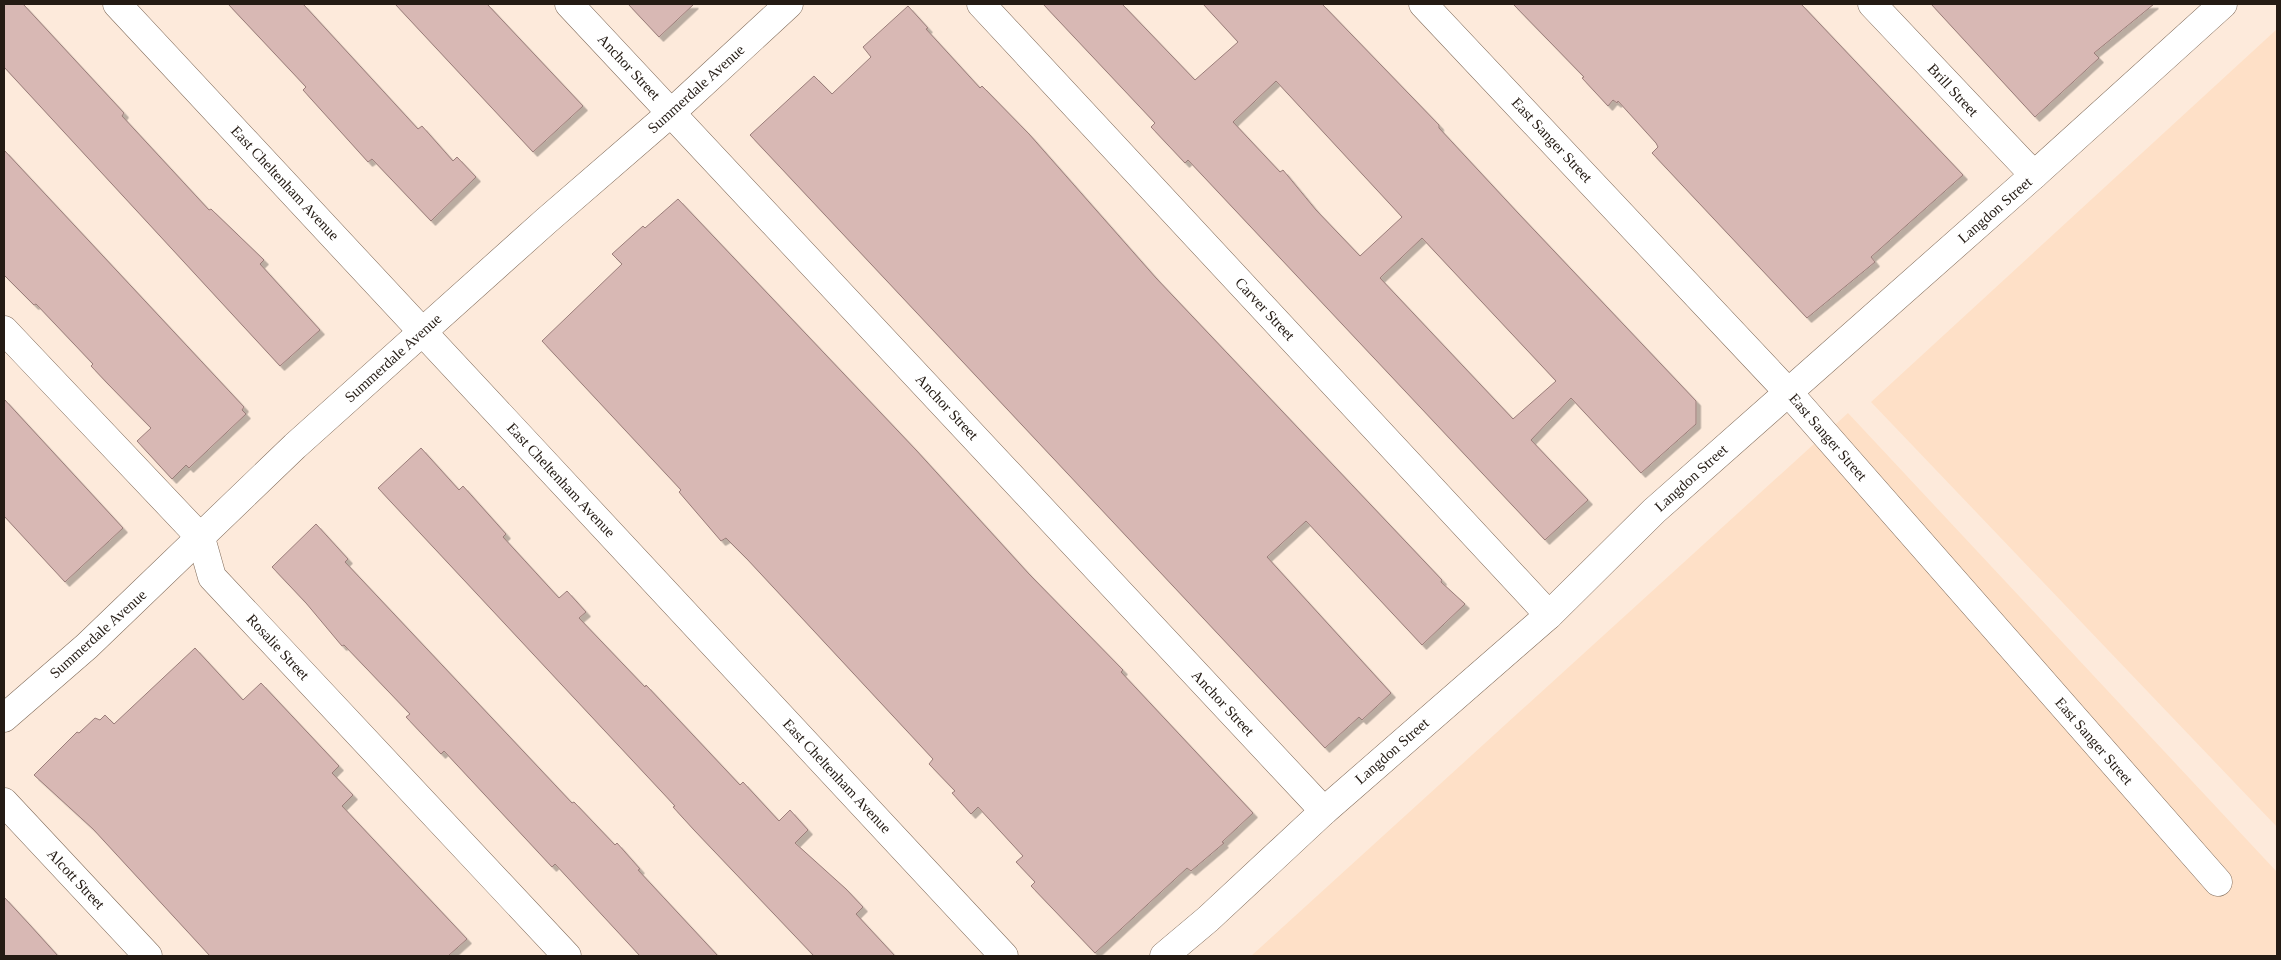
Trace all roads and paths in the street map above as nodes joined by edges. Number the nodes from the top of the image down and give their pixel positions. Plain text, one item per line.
1 (117, 4) edge
2 (569, 4) edge
3 (789, 4) edge
4 (981, 4) edge
5 (1423, 4) edge
6 (1872, 4) edge
7 (2223, 4) edge
8 (672, 112) junction
9 (2034, 176) junction
10 (4, 330) edge
11 (423, 331) junction
12 (1788, 392) junction
13 (201, 538) junction
14 (1548, 615) junction
15 (4, 718) edge
16 (4, 802) edge
17 (1324, 811) junction
18 (2218, 882) dead end
19 (148, 956) edge
20 (567, 956) edge
21 (1004, 956) edge
22 (1164, 956) edge

1 - 11 street, East Cheltenham Avenue
2 - 8 street, Anchor Street
3 - 8 street, Summerdale Avenue
4 - 14 street, Carver Street
5 - 12 street, East Sanger Street
6 - 9 street, Brill Street
7 - 9 street, Langdon Street
8 - 11 street, Summerdale Avenue
8 - 17 street, Anchor Street
9 - 12 street, Langdon Street
10 - 13 street, Rosalie Street
11 - 13 street, Summerdale Avenue
11 - 21 street, East Cheltenham Avenue
12 - 14 street, Langdon Street
12 - 18 street, East Sanger Street
13 - 15 street, Summerdale Avenue
13 - 20 street, Rosalie Street
14 - 17 street, Langdon Street
16 - 19 street, Alcott Street
17 - 22 street, Langdon Street

